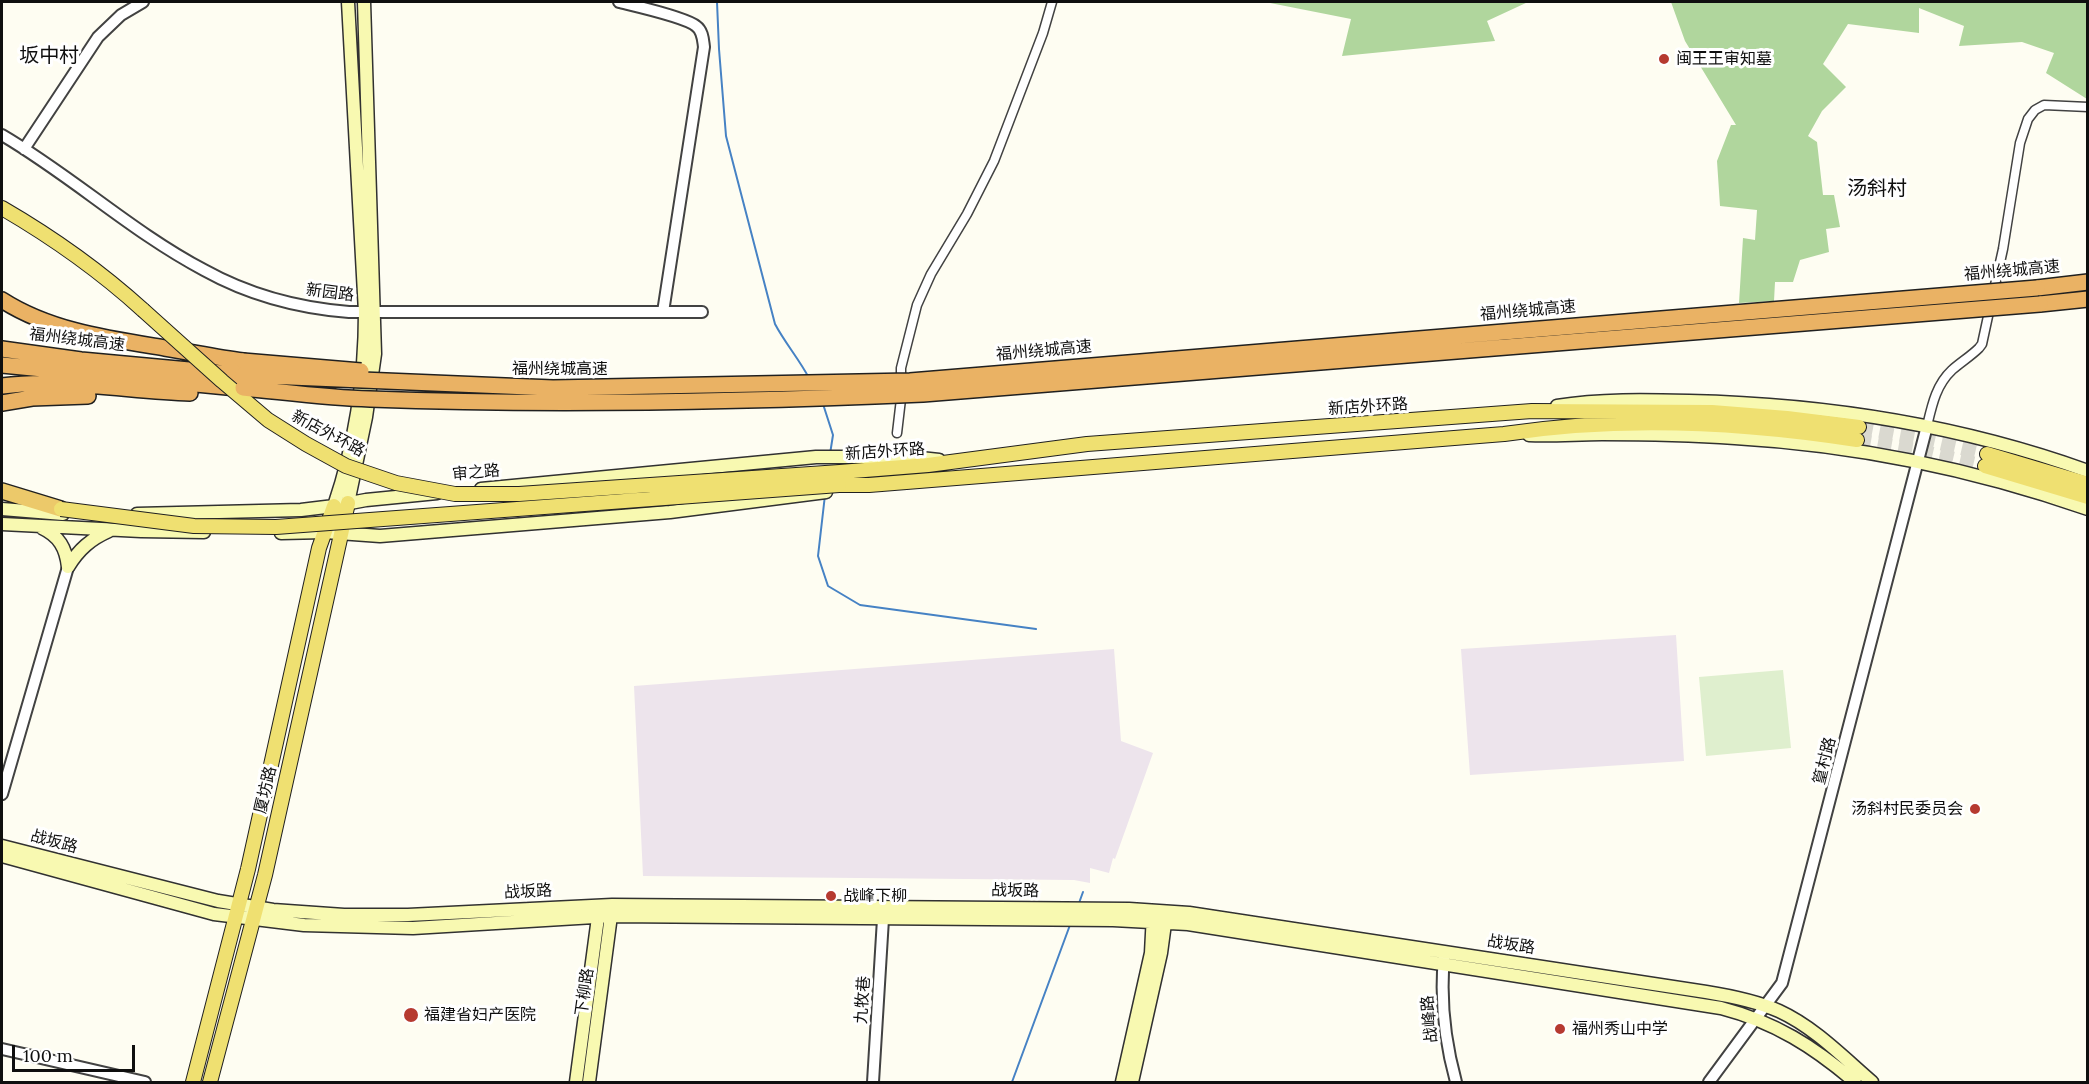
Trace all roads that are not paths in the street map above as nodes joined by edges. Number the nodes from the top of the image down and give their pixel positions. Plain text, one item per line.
1 (143, 2) edge
2 (348, 2) edge
3 (364, 2) edge
4 (619, 2) edge
5 (1052, 2) edge
6 (2088, 107) edge
7 (2, 135) edge
8 (24, 149) junction
9 (2, 208) edge
10 (2088, 282) edge
11 (2088, 299) edge
12 (2, 300) edge
13 (369, 312) junction
14 (663, 312) junction
15 (702, 312) dead end
16 (2, 349) edge
17 (2, 365) edge
18 (243, 380) junction
19 (2, 386) edge
20 (169, 393) junction
21 (2, 403) edge
22 (1532, 411) junction
23 (1927, 426) junction
24 (897, 432) dead end
25 (1504, 434) junction
26 (1919, 461) junction
27 (953, 462) junction
28 (2088, 471) edge
29 (840, 483) junction
30 (2088, 484) edge
31 (2, 493) edge
32 (2088, 497) edge
33 (341, 505) junction
34 (2, 509) edge
35 (61, 509) joint
36 (2088, 509) edge
37 (2, 524) edge
38 (38, 526) junction
39 (111, 530) junction
40 (325, 532) junction
41 (341, 533) junction
42 (68, 567) junction
43 (2, 794) edge
44 (2, 846) edge
45 (2, 856) edge
46 (238, 911) junction
47 (605, 911) junction
48 (255, 913) junction
49 (1062, 914) junction
50 (1160, 916) junction
51 (883, 919) junction
52 (1444, 958) junction
53 (1766, 1006) junction
54 (1757, 1019) junction
55 (2, 1049) edge
56 (145, 1083) edge
57 (193, 1083) edge
58 (210, 1083) edge
59 (576, 1083) edge
60 (589, 1083) edge
61 (873, 1083) edge
62 (1122, 1083) edge
63 (1132, 1083) edge
64 (1456, 1083) edge
65 (1709, 1083) edge
66 (1855, 1083) edge
67 (1872, 1083) edge

1 - 8 street
2 - 13 main road
3 - 13 main road
4 - 14 street
5 - 24 street
6 - 23 street
7 - 8 street, 新园路
8 - 13 street, 新园路
9 - 29 main road, 新店外环路, bridge
10 - 18 highway, 福州绕城高速, bridge
11 - 18 highway, 福州绕城高速, bridge
12 - 18 highway
13 - 14 street, 新园路
13 - 33 main road
14 - 15 street, 新园路
16 - 18 highway, 福州绕城高速
17 - 18 highway, 福州绕城高速
18 - 20 highway
19 - 20 highway
20 - 21 highway
22 - 23 main road
22 - 25 main road, 新店外环路
22 - 27 main road, 新店外环路
23 - 26 street, 篁村路
23 - 28 main road
25 - 26 main road
25 - 29 main road, 新店外环路
26 - 36 main road
26 - 53 street, 篁村路
27 - 29 main road, 新店外环路
27 - 33 main road, 审之路
29 - 35 main road, 新店外环路, bridge
29 - 41 main road
30 - 32 main road
31 - 35 highway
33 - 34 main road, 审之路
33 - 40 main road, 厦坊路
33 - 41 main road, 厦坊路
37 - 38 main road
38 - 39 main road
38 - 42 main road
39 - 40 main road
39 - 42 main road
40 - 41 main road
40 - 46 main road, 厦坊路
41 - 48 main road, 厦坊路
42 - 43 street
44 - 46 main road, 战坂路
45 - 46 main road, 战坂路
46 - 48 main road, 战坂路
46 - 57 main road, 厦坊路
47 - 48 main road, 战坂路
47 - 49 main road, 战坂路
47 - 51 main road, 战坂路
47 - 59 main road, 下柳路
47 - 60 main road, 下柳路
48 - 58 main road, 厦坊路
49 - 50 main road, 战坂路
49 - 51 main road, 战坂路
50 - 52 main road, 战坂路
50 - 62 main road
50 - 63 main road
51 - 61 street, 九牧巷
52 - 53 main road, 战坂路
52 - 54 main road, 战坂路
52 - 64 street, 战峰路
53 - 54 street, 篁村路
53 - 67 main road, 战坂路
54 - 65 street, 篁村路
54 - 66 main road, 战坂路
55 - 56 street

